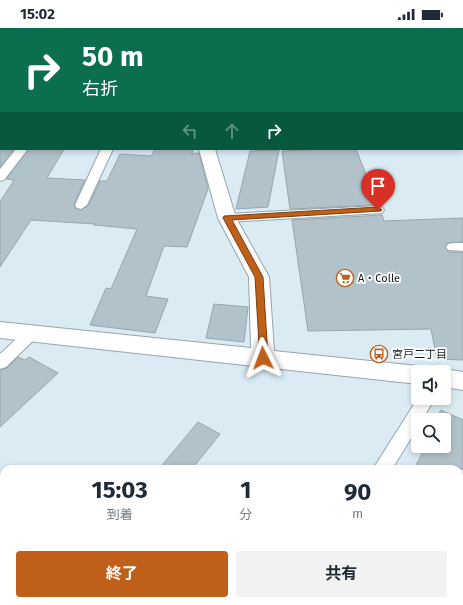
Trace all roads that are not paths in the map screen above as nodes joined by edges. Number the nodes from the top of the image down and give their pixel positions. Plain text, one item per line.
1 (21, 150) edge
2 (107, 150) edge
3 (207, 150) edge
4 (0, 177) edge
5 (81, 205) dead end
6 (378, 210) dead end
7 (227, 218) junction
8 (0, 330) edge
9 (32, 333) junction
10 (263, 358) junction
11 (0, 363) edge
12 (411, 374) edge
13 (451, 379) edge
14 (463, 381) edge
15 (423, 405) edge
16 (385, 465) edge

1 - 4 lane
2 - 5 lane
3 - 7 street
6 - 7 lane
7 - 10 street
8 - 9 street
9 - 10 street
9 - 11 lane
10 - 12 street
13 - 14 street
15 - 16 lane

